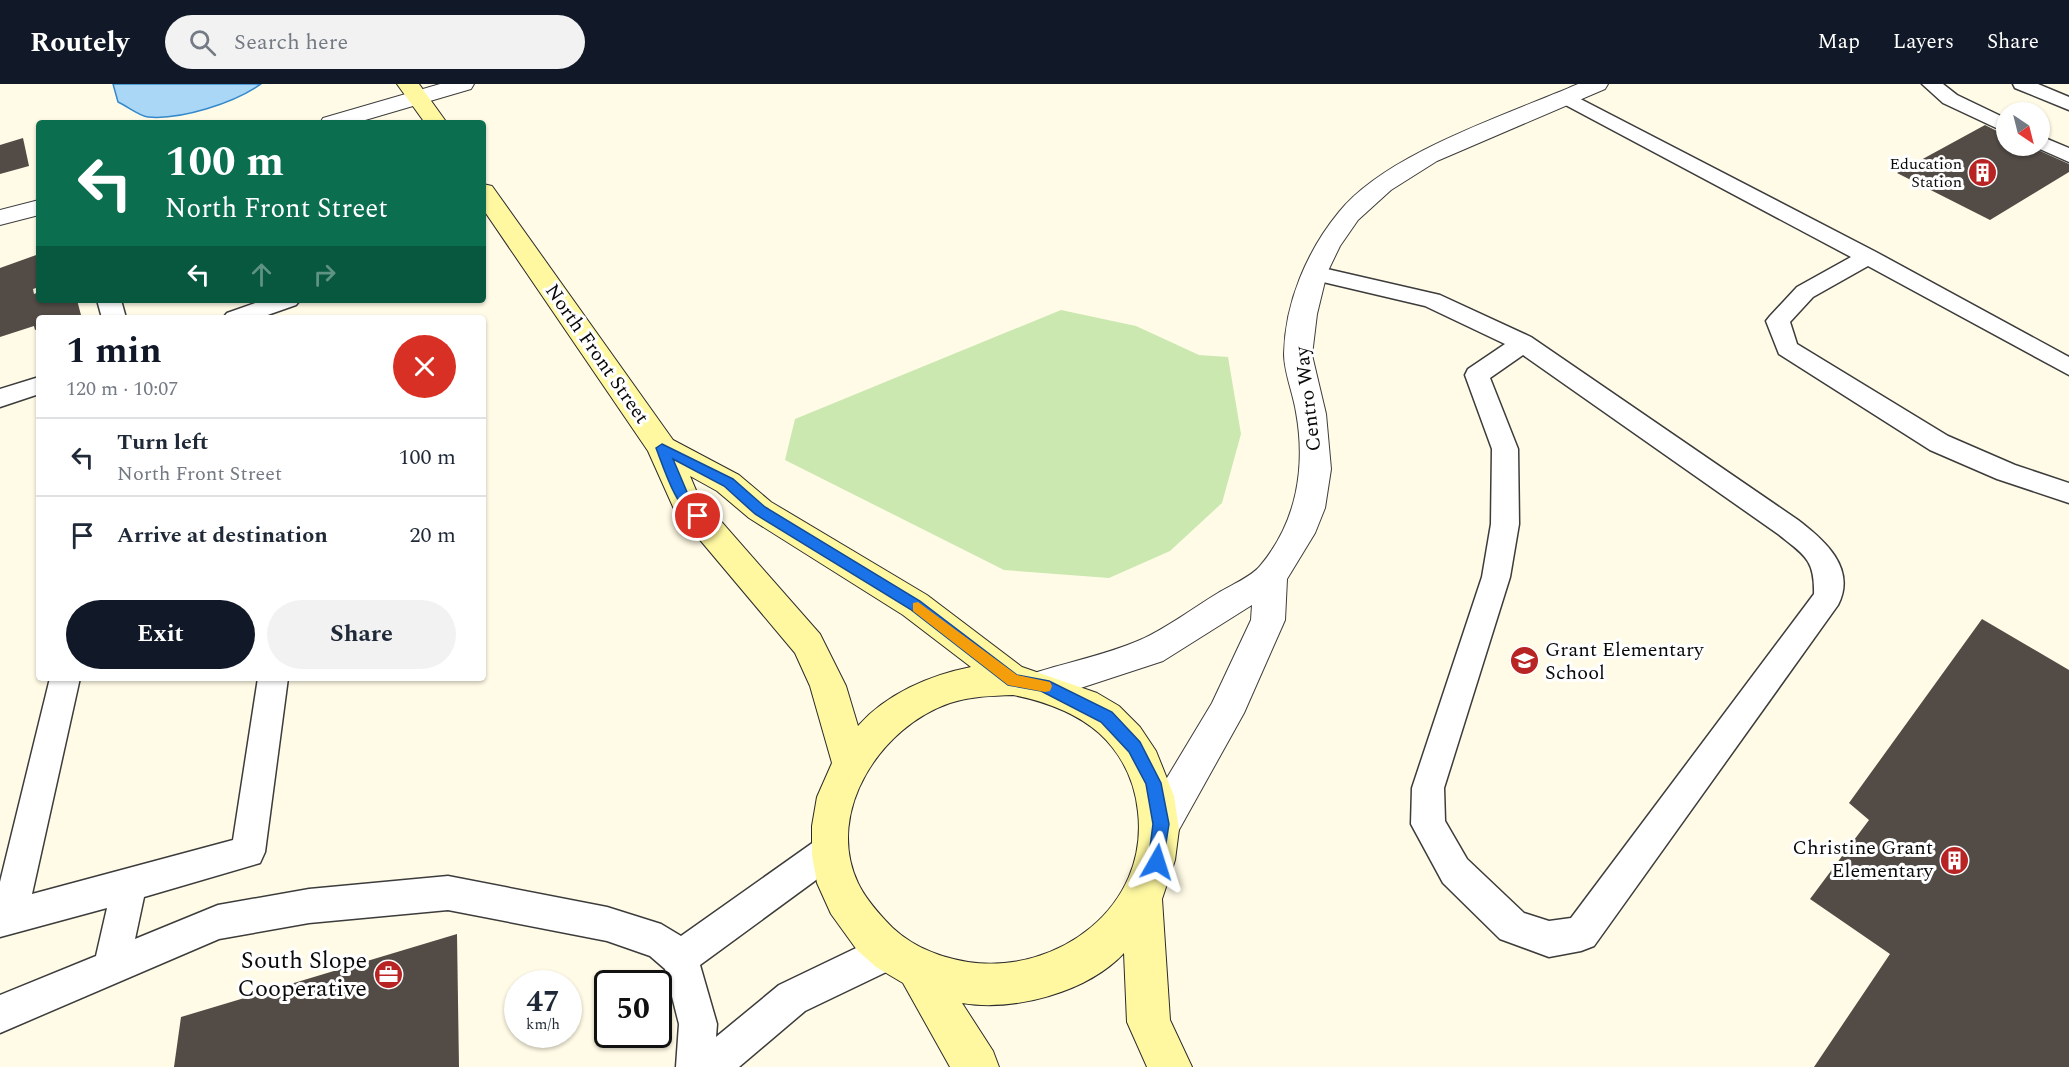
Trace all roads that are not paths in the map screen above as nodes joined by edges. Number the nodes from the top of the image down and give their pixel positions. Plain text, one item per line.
1 (463, 84) edge
2 (1597, 84) edge
3 (1932, 84) edge
4 (2022, 84) edge
5 (413, 91) edge
6 (1564, 97) junction
7 (2069, 104) edge
8 (339, 120) edge
9 (434, 120) edge
10 (1996, 122) edge
11 (2050, 147) edge
12 (2069, 156) edge
13 (486, 195) edge
14 (36, 208) edge
15 (0, 218) edge
16 (1868, 257) junction
17 (1314, 273) junction
18 (279, 303) edge
19 (244, 315) edge
20 (1523, 343) junction
21 (2069, 367) edge
22 (36, 386) edge
23 (0, 398) edge
24 (662, 448) junction
25 (2069, 494) edge
26 (1271, 578) junction
27 (64, 681) edge
28 (273, 681) edge
29 (1028, 683) junction
30 (850, 762) junction
31 (1161, 824) junction
32 (830, 850) junction
33 (129, 885) junction
34 (1142, 900) junction
35 (5, 919) edge
36 (680, 958) junction
37 (905, 961) junction
38 (111, 968) junction
39 (0, 1014) edge
40 (695, 1067) edge
41 (709, 1067) edge
42 (977, 1067) edge
43 (1170, 1067) edge

1 - 5 street
2 - 6 street, Centro Way
3 - 10 lane
4 - 7 lane
5 - 8 street
5 - 9 main road
6 - 16 lane
6 - 17 street, Centro Way
11 - 12 lane
13 - 24 main road, North Front Street
14 - 15 street
16 - 21 lane
16 - 25 lane
17 - 20 lane
17 - 26 street, Centro Way
18 - 19 lane
20 - 20 lane
22 - 23 lane
24 - 29 main road
24 - 30 main road, North Front Street
26 - 29 street, Centro Way
26 - 31 street, Centro Way
27 - 35 lane
28 - 33 lane
29 - 30 main road
29 - 31 main road
30 - 32 main road
31 - 34 main road
32 - 36 lane
32 - 37 main road
33 - 35 lane
33 - 38 lane
34 - 37 main road
34 - 43 main road
36 - 38 lane
36 - 40 lane
37 - 41 lane
37 - 42 main road
38 - 39 lane

